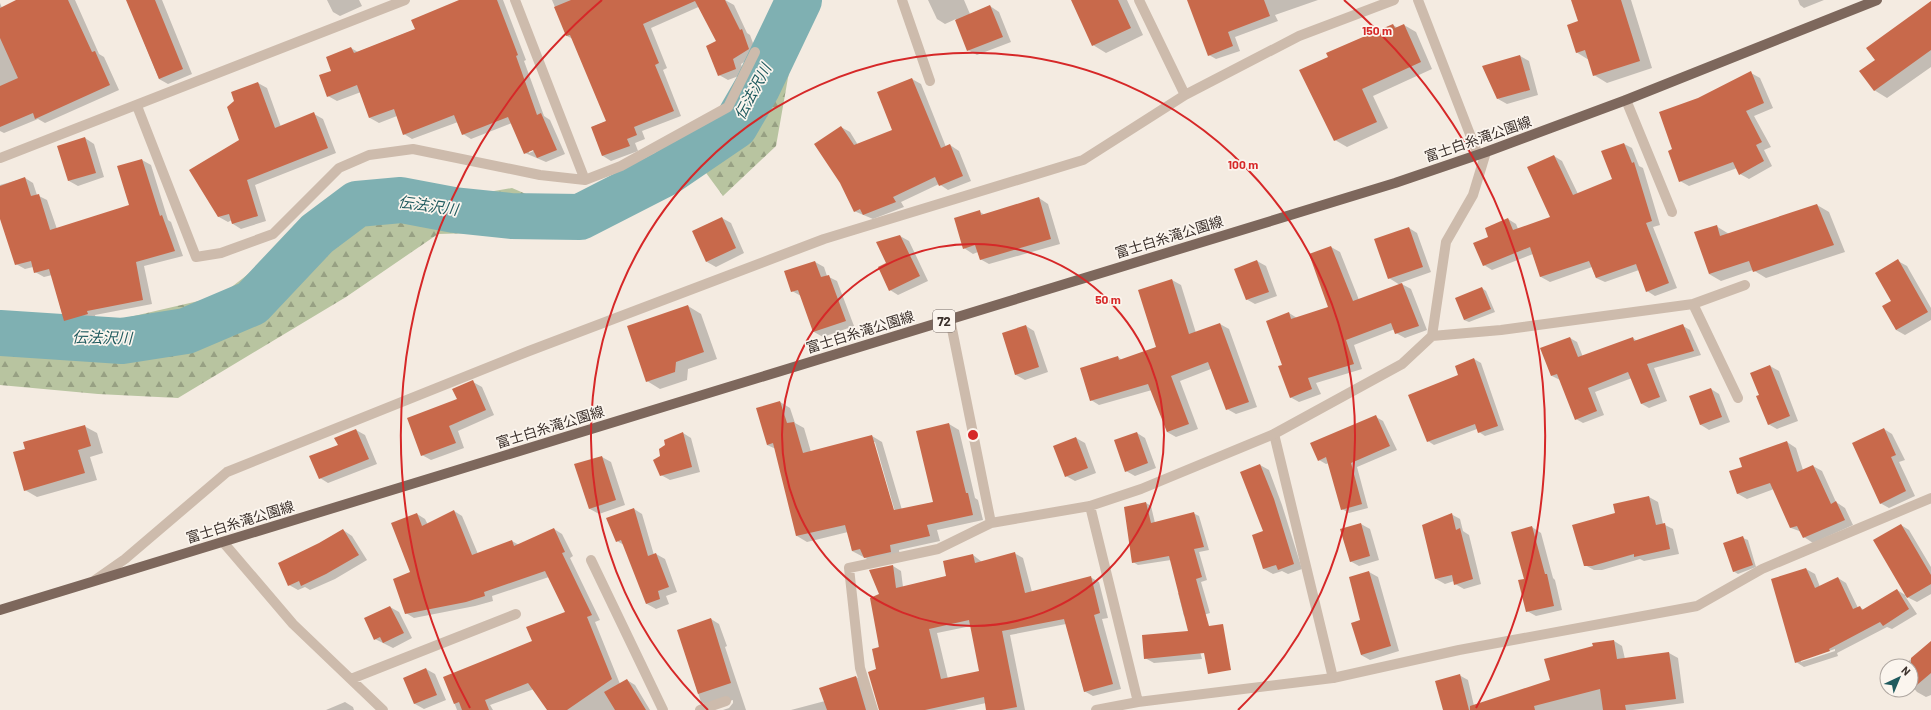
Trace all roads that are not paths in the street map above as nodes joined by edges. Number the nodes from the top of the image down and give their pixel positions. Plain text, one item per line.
1 (406, 0) edge
2 (515, 0) edge
3 (902, 0) edge
4 (1139, 0) edge
5 (1418, 0) edge
6 (1877, 0) edge
7 (1388, 1) edge
8 (755, 52) dead end
9 (930, 81) dead end
10 (1185, 95) junction
11 (1626, 100) junction
12 (137, 106) junction
13 (1482, 154) junction
14 (0, 158) edge
15 (585, 180) junction
16 (1672, 212) dead end
17 (1745, 285) dead end
18 (1693, 304) junction
19 (950, 320) junction
20 (1432, 336) junction
21 (1738, 398) dead end
22 (1274, 434) junction
23 (1931, 498) edge
24 (1090, 506) junction
25 (991, 523) junction
26 (223, 542) junction
27 (591, 560) dead end
28 (94, 581) junction
29 (0, 610) edge
30 (516, 614) dead end
31 (1333, 678) junction
32 (351, 679) junction
33 (726, 701) dead end
34 (1138, 702) junction
35 (383, 710) edge
36 (663, 710) edge
37 (700, 710) edge
38 (873, 710) edge
39 (1096, 710) edge

1 - 12 street
2 - 15 street
3 - 9 street
4 - 10 street
5 - 13 street
6 - 11 main road, 富士白糸滝公園線 / 72
7 - 10 street
8 - 15 street
10 - 28 street
11 - 13 main road, 富士白糸滝公園線 / 72
11 - 16 street
12 - 14 street
12 - 15 street
13 - 19 main road, 富士白糸滝公園線 / 72
13 - 20 street
17 - 18 street
18 - 20 street
18 - 21 street
19 - 25 street
19 - 26 main road, 富士白糸滝公園線 / 72
20 - 22 street
22 - 24 street
22 - 31 street
23 - 31 street
24 - 25 street
24 - 34 street
25 - 38 street
26 - 28 main road, 富士白糸滝公園線 / 72
26 - 32 street
27 - 36 street
28 - 29 main road, 富士白糸滝公園線 / 72
30 - 32 street
31 - 34 street
32 - 35 street
33 - 37 street
34 - 39 street

